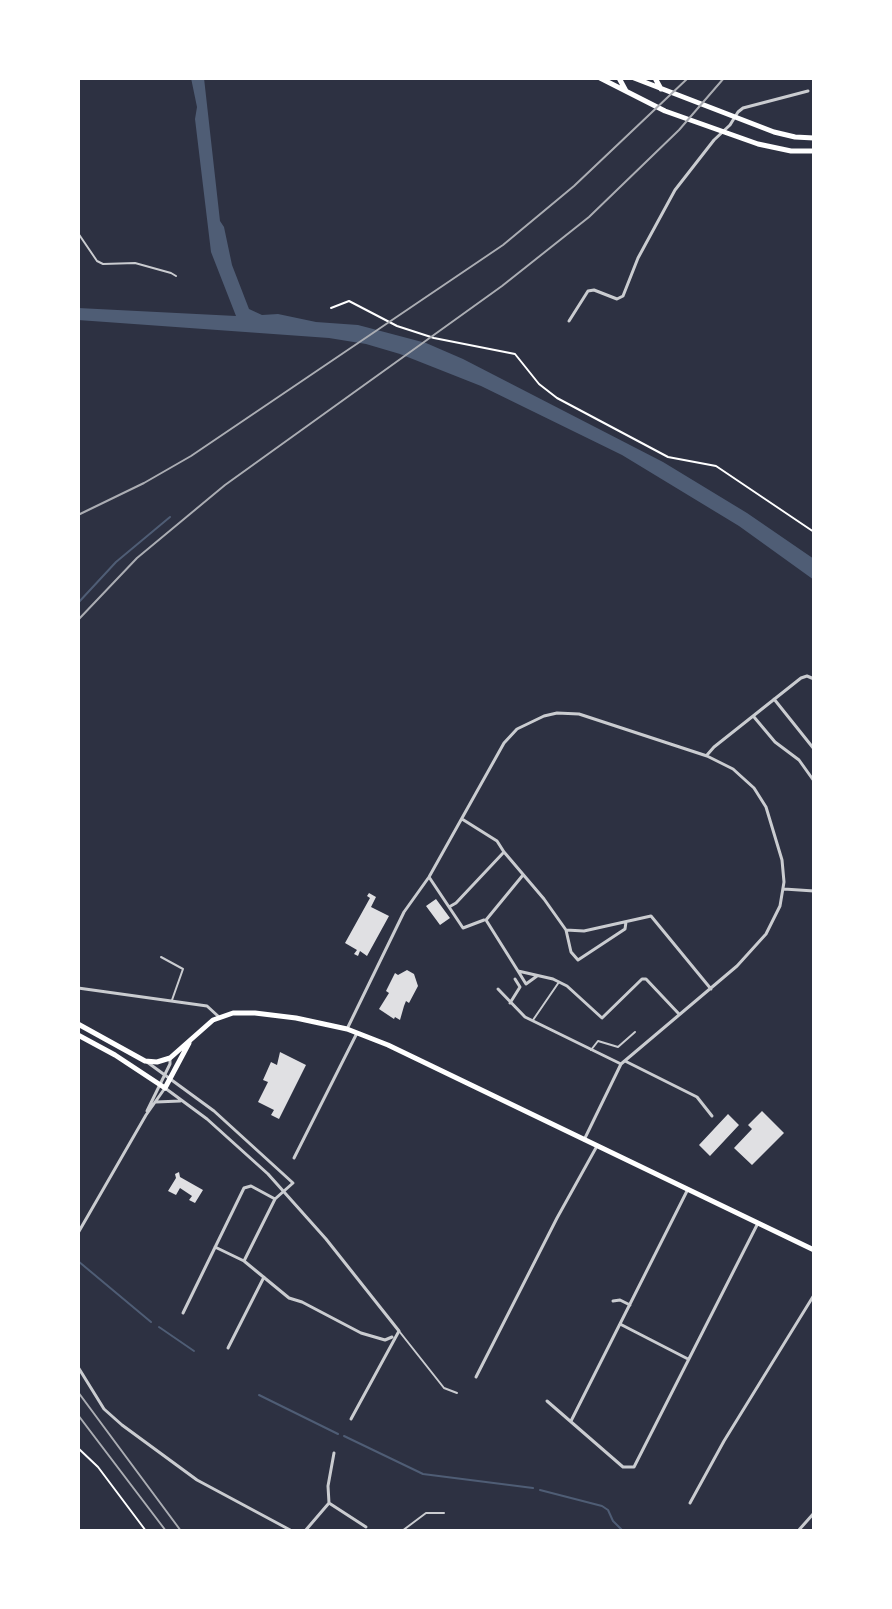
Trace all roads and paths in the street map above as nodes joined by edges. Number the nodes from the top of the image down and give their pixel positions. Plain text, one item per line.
1 (600, 78) edge
2 (619, 78) edge
3 (634, 78) edge
4 (655, 78) edge
5 (662, 90) junction
6 (808, 91) dead end
7 (629, 94) junction
8 (734, 117) junction
9 (724, 132) junction
10 (814, 138) edge
11 (814, 151) edge
12 (78, 233) edge
13 (176, 276) dead end
14 (331, 308) dead end
15 (569, 321) dead end
16 (814, 532) edge
17 (814, 679) edge
18 (774, 699) junction
19 (753, 716) junction
20 (814, 749) edge
21 (707, 756) junction
22 (814, 781) edge
23 (462, 819) junction
24 (504, 852) junction
25 (523, 875) junction
26 (429, 877) junction
27 (784, 889) junction
28 (814, 891) edge
29 (449, 907) junction
30 (486, 920) junction
31 (626, 921) junction
32 (566, 930) junction
33 (161, 957) dead end
34 (518, 971) junction
35 (537, 975) junction
36 (515, 979) dead end
37 (559, 982) junction
38 (78, 988) edge
39 (498, 989) dead end
40 (711, 989) junction
41 (171, 1001) junction
42 (510, 1003) junction
43 (679, 1014) junction
44 (219, 1017) junction
45 (532, 1021) junction
46 (78, 1024) edge
47 (347, 1029) junction
48 (635, 1032) dead end
49 (357, 1033) junction
50 (78, 1035) edge
51 (190, 1038) junction
52 (591, 1050) junction
53 (170, 1058) junction
54 (145, 1061) junction
55 (623, 1062) junction
56 (167, 1077) junction
57 (162, 1086) junction
58 (156, 1102) junction
59 (184, 1102) junction
60 (146, 1115) junction
61 (712, 1116) dead end
62 (584, 1140) junction
63 (597, 1146) junction
64 (294, 1158) dead end
65 (688, 1189) junction
66 (284, 1192) junction
67 (275, 1199) junction
68 (758, 1223) junction
69 (78, 1233) edge
70 (215, 1247) junction
71 (814, 1250) edge
72 (244, 1261) junction
73 (264, 1277) junction
74 (814, 1295) edge
75 (613, 1301) dead end
76 (630, 1305) junction
77 (183, 1313) dead end
78 (620, 1324) junction
79 (399, 1331) junction
80 (394, 1336) junction
81 (228, 1348) dead end
82 (689, 1360) junction
83 (78, 1367) edge
84 (476, 1377) dead end
85 (457, 1393) dead end
86 (547, 1401) dead end
87 (572, 1418) junction
88 (351, 1419) dead end
89 (78, 1448) edge
90 (334, 1453) dead end
91 (329, 1503) junction
92 (690, 1503) dead end
93 (444, 1513) dead end
94 (814, 1513) edge
95 (368, 1529) edge
96 (146, 1531) edge
97 (292, 1531) edge
98 (305, 1531) edge
99 (402, 1531) edge
100 (798, 1531) edge

1 - 7 main road
2 - 7 main road
3 - 5 main road
4 - 5 main road
5 - 8 main road
6 - 8 street
7 - 9 main road
8 - 9 street
8 - 10 main road
9 - 11 main road
9 - 15 street
12 - 13 lane
14 - 16 path
17 - 18 street
18 - 19 street
18 - 20 street
19 - 21 street
19 - 22 street
21 - 23 street
21 - 27 street
23 - 24 street
23 - 26 street
24 - 25 street
24 - 29 street
25 - 30 street
25 - 32 street
26 - 29 street
26 - 47 street
27 - 28 street
27 - 40 street
29 - 30 street
30 - 34 street
31 - 32 street
31 - 32 street
31 - 40 street
33 - 41 lane
34 - 35 street
34 - 35 street
35 - 37 street
36 - 42 street
37 - 43 street
37 - 45 lane
38 - 41 street
39 - 42 street
40 - 43 street
41 - 44 street
42 - 45 street
43 - 55 street
44 - 47 main road
44 - 51 main road
45 - 52 street
46 - 54 main road
47 - 49 main road
48 - 52 lane
49 - 62 main road
49 - 64 street
50 - 57 main road
51 - 53 main road
51 - 56 main road
52 - 55 street
53 - 54 main road
53 - 56 street
54 - 56 street
55 - 61 street
55 - 62 street
56 - 57 main road
56 - 66 street
57 - 58 street
57 - 59 street
57 - 60 street
58 - 59 street
58 - 60 street
59 - 66 street
60 - 69 street
62 - 63 main road
63 - 65 main road
63 - 84 street
65 - 68 main road
65 - 76 street
66 - 67 street
66 - 79 street
67 - 70 street
67 - 72 street
68 - 71 main road
68 - 82 street
70 - 72 street
70 - 77 street
72 - 73 street
73 - 80 street
73 - 81 street
74 - 92 street
75 - 76 street
76 - 78 street
78 - 82 street
78 - 87 street
79 - 80 street
79 - 85 lane
80 - 88 street
82 - 87 street
83 - 97 street
86 - 87 street
89 - 96 path
90 - 91 street
91 - 95 street
91 - 98 street
93 - 99 lane
94 - 100 street

